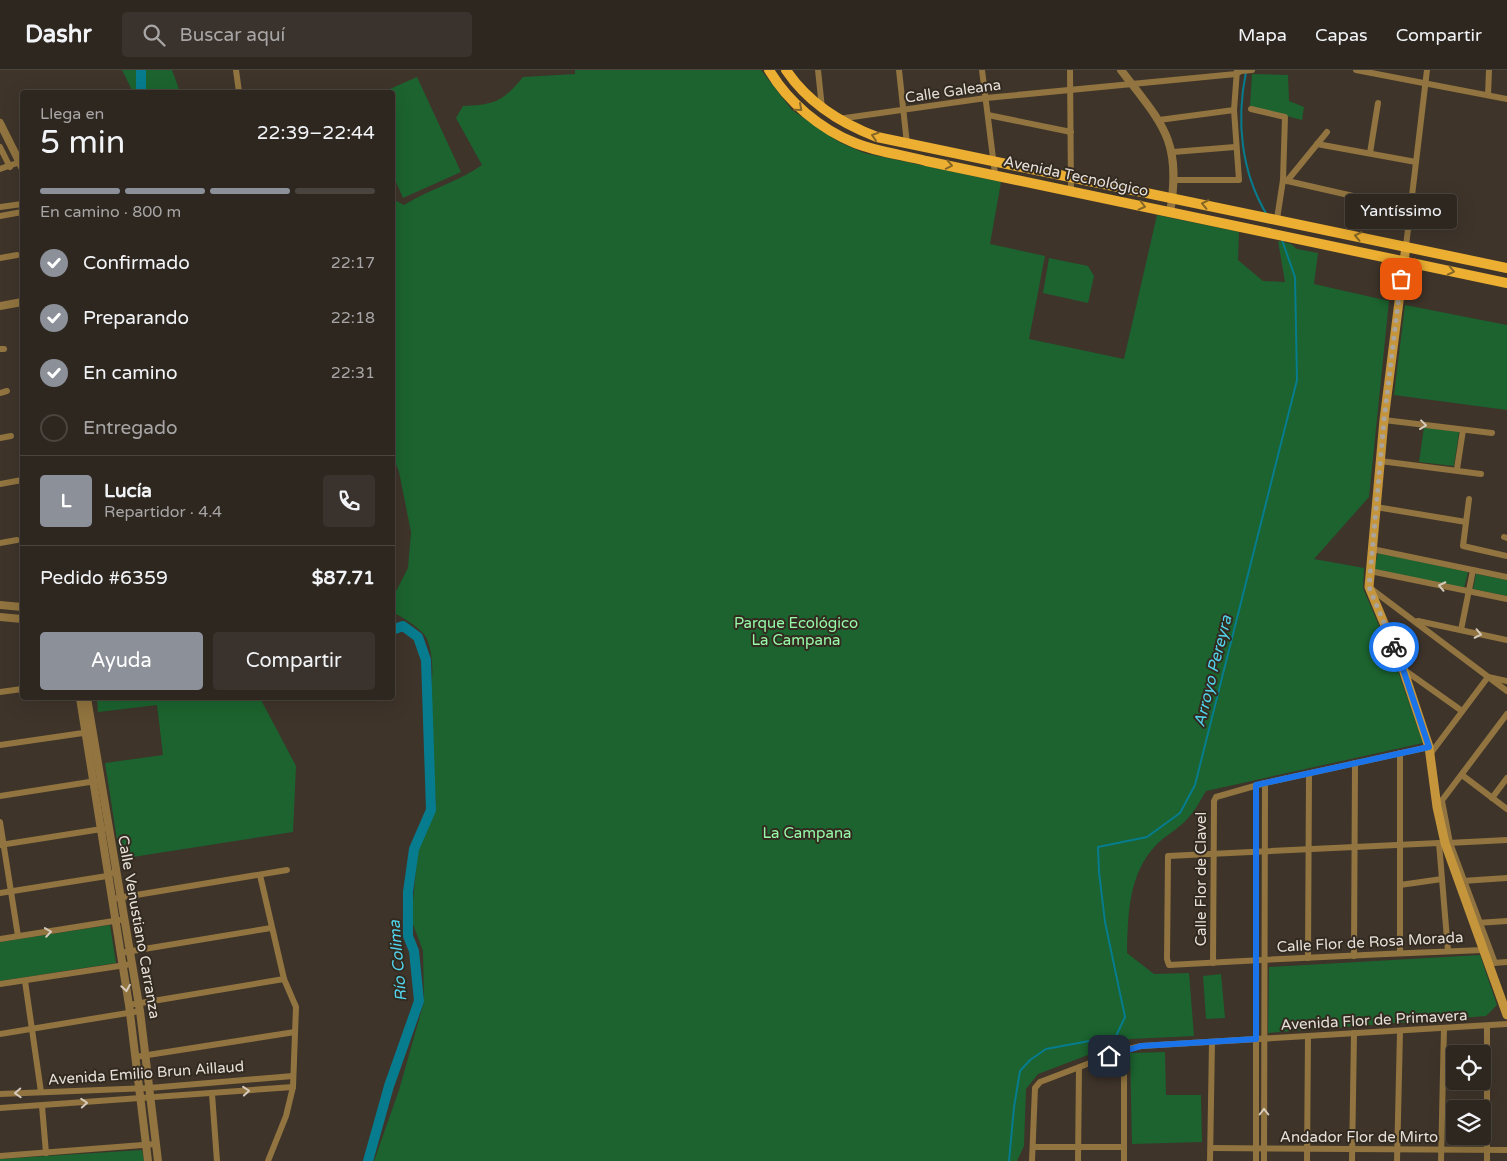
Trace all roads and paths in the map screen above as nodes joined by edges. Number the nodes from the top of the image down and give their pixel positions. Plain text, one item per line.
1 (236, 70) edge
2 (769, 70) edge
3 (786, 70) edge
4 (818, 70) edge
5 (898, 70) edge
6 (982, 70) edge
7 (1070, 70) edge
8 (1122, 70) edge
9 (1252, 70) edge
10 (1356, 70) edge
11 (1427, 70) edge
12 (1489, 70) edge
13 (1238, 71) edge
14 (1132, 83) junction
15 (1426, 84) junction
16 (239, 90) edge
17 (1070, 90) junction
18 (1488, 95) junction
19 (986, 98) junction
20 (1507, 99) edge
21 (1378, 103) dead end
22 (822, 109) junction
23 (903, 110) junction
24 (1234, 110) junction
25 (1252, 110) dead end
26 (988, 115) junction
27 (837, 119) junction
28 (1159, 120) junction
29 (0, 123) edge
30 (1071, 132) junction
31 (1327, 132) dead end
32 (907, 144) junction
33 (1317, 144) junction
34 (0, 147) edge
35 (1235, 147) junction
36 (1173, 152) junction
37 (1370, 153) junction
38 (20, 158) edge
39 (20, 161) edge
40 (994, 161) junction
41 (1416, 162) junction
42 (10, 167) junction
43 (0, 169) edge
44 (996, 174) junction
45 (1071, 177) junction
46 (1174, 180) junction
47 (1285, 180) junction
48 (1071, 190) junction
49 (1173, 197) junction
50 (20, 204) edge
51 (0, 207) edge
52 (1410, 209) junction
53 (20, 212) edge
54 (1170, 213) junction
55 (0, 216) edge
56 (1276, 219) junction
57 (1406, 246) junction
58 (17, 255) dead end
59 (0, 258) edge
60 (1403, 261) junction
61 (1507, 268) edge
62 (1507, 283) edge
63 (20, 302) edge
64 (0, 306) edge
65 (1384, 420) junction
66 (1463, 430) junction
67 (1492, 433) dead end
68 (11, 436) dead end
69 (0, 438) edge
70 (1380, 461) junction
71 (1457, 469) junction
72 (1480, 474) dead end
73 (20, 480) edge
74 (0, 484) edge
75 (1469, 499) dead end
76 (1376, 507) junction
77 (1466, 522) junction
78 (17, 540) dead end
79 (0, 543) edge
80 (1372, 549) junction
81 (1507, 556) edge
82 (1370, 570) junction
83 (1473, 570) junction
84 (1507, 577) edge
85 (1369, 587) junction
86 (1469, 591) junction
87 (1507, 599) edge
88 (0, 605) edge
89 (20, 607) edge
90 (0, 617) edge
91 (20, 619) edge
92 (1414, 620) junction
93 (1461, 630) junction
94 (1507, 640) edge
95 (1403, 669) junction
96 (1488, 677) junction
97 (1507, 680) edge
98 (20, 689) edge
99 (1507, 691) edge
100 (0, 692) edge
101 (81, 700) edge
102 (87, 700) edge
103 (1462, 711) junction
104 (1507, 714) edge
105 (89, 732) junction
106 (0, 745) edge
107 (1430, 750) junction
108 (1400, 753) junction
109 (1354, 763) junction
110 (1309, 774) junction
111 (1462, 775) junction
112 (1507, 778) edge
113 (96, 781) junction
114 (1265, 783) junction
115 (1256, 785) junction
116 (0, 796) edge
117 (1492, 798) junction
118 (1439, 804) junction
119 (1507, 809) edge
120 (0, 822) edge
121 (104, 829) junction
122 (1507, 840) edge
123 (1445, 843) junction
124 (2, 844) edge
125 (1400, 845) junction
126 (1354, 847) junction
127 (1309, 849) junction
128 (1265, 851) junction
129 (1256, 852) junction
130 (1214, 854) junction
131 (287, 870) dead end
132 (115, 871) junction
133 (260, 875) junction
134 (107, 876) junction
135 (1507, 878) edge
136 (1442, 879) junction
137 (1462, 881) junction
138 (1400, 885) junction
139 (11, 892) junction
140 (0, 893) edge
141 (116, 899) junction
142 (120, 920) junction
143 (1507, 921) edge
144 (1477, 923) junction
145 (271, 928) junction
146 (18, 936) junction
147 (0, 939) edge
148 (1483, 950) junction
149 (130, 951) junction
150 (1448, 951) junction
151 (120, 953) junction
152 (1400, 954) junction
153 (1354, 956) junction
154 (1308, 958) junction
155 (1256, 960) junction
156 (1264, 960) junction
157 (1213, 962) junction
158 (1507, 962) edge
159 (1492, 963) junction
160 (132, 964) junction
161 (122, 966) junction
162 (284, 979) junction
163 (25, 981) junction
164 (0, 984) edge
165 (1505, 1007) edge
166 (139, 1008) junction
167 (129, 1009) junction
168 (1507, 1024) edge
169 (1487, 1026) junction
170 (1444, 1028) junction
171 (31, 1029) junction
172 (1400, 1031) junction
173 (295, 1032) junction
174 (1354, 1033) junction
175 (0, 1034) edge
176 (1308, 1036) junction
177 (1256, 1039) junction
178 (1264, 1039) junction
179 (1212, 1042) junction
180 (1124, 1050) junction
181 (146, 1056) junction
182 (135, 1057) junction
183 (1079, 1068) junction
184 (293, 1076) junction
185 (293, 1087) junction
186 (139, 1088) junction
187 (150, 1088) junction
188 (41, 1092) junction
189 (0, 1094) edge
190 (212, 1094) junction
191 (150, 1098) junction
192 (140, 1099) junction
193 (42, 1106) junction
194 (0, 1108) edge
195 (156, 1144) junction
196 (146, 1145) junction
197 (1033, 1147) junction
198 (1078, 1147) junction
199 (1124, 1147) junction
200 (1210, 1148) junction
201 (1256, 1148) junction
202 (1264, 1148) junction
203 (1307, 1149) junction
204 (1352, 1149) junction
205 (1398, 1150) junction
206 (1442, 1150) junction
207 (1487, 1150) junction
208 (1507, 1150) edge
209 (46, 1153) junction
210 (0, 1156) edge
211 (148, 1161) edge
212 (158, 1161) edge
213 (217, 1161) edge
214 (268, 1161) edge
215 (1032, 1161) edge
216 (1078, 1161) edge
217 (1124, 1161) edge
218 (1210, 1161) edge
219 (1256, 1161) edge
220 (1264, 1161) edge
221 (1307, 1161) edge
222 (1352, 1161) edge
223 (1398, 1161) edge
224 (1442, 1161) edge
225 (1487, 1161) edge

1 - 16 street
2 -> 44 main road, Avenida Tecnológico
3 - 22 main road, Avenida Tecnológico
4 - 22 street
5 - 23 street
6 - 19 street
7 - 17 street
8 - 14 street
9 - 13 street, Calle Galeana
10 - 15 street
11 - 15 street
12 - 18 street
13 - 14 street, Calle Galeana
13 - 24 street
14 - 17 street, Calle Galeana
14 - 28 street
15 - 18 street
15 - 41 street
17 - 19 street, Calle Galeana
17 - 30 street
18 - 20 street
19 - 23 street, Calle Galeana
19 - 26 street
21 - 37 street
22 - 27 main road, Avenida Tecnológico
23 - 27 street, Calle Galeana
23 - 32 street
24 - 28 street
24 - 35 street
25 - 47 street
26 - 30 street
26 - 40 street
32 -> 27 main road, Avenida Tecnológico
28 - 36 street
29 - 38 street
30 - 45 street
31 - 33 street
32 - 40 main road, Avenida Tecnológico
33 - 37 street
33 - 47 street
34 - 42 street
35 - 36 street
35 - 46 street
36 - 46 street
37 - 41 street
39 - 42 street
40 - 44 street
40 - 45 main road, Avenida Tecnológico
41 - 52 street
42 - 43 street
44 - 48 main road, Avenida Tecnológico
45 - 48 street
45 - 49 main road, Avenida Tecnológico
46 - 49 street
47 - 52 street
47 - 56 street
48 -> 54 main road, Avenida Tecnológico
49 - 54 street
56 -> 49 main road, Avenida Tecnológico
50 - 51 street
52 - 57 street
53 - 55 street
54 - 60 main road, Avenida Tecnológico
57 -> 56 main road, Avenida Tecnológico
57 - 60 main road
57 - 61 main road, Avenida Tecnológico
58 - 59 street
60 -> 62 main road, Avenida Tecnológico
60 - 65 main road
63 - 64 street
65 -> 66 street
65 - 70 main road
66 - 67 street
66 - 71 street
68 - 69 street
70 - 71 street
70 - 76 main road
71 - 72 street
73 - 74 street
75 - 77 street
76 - 77 street
76 - 80 main road
77 - 81 street
78 - 79 street
80 - 82 main road
80 - 83 street
82 - 85 main road
86 -> 82 street
83 - 84 street
83 - 86 street
85 - 92 street
85 - 95 main road
86 - 87 street
86 - 93 street
88 - 89 street
90 - 91 street
92 - 93 street
92 - 96 street
93 -> 94 street
95 - 103 street
95 - 107 main road
96 - 97 street
96 - 99 street
96 - 103 street
98 - 100 street
101 - 105 street, Calle Venustiano Carranza
102 - 105 street, Calle Venustiano Carranza
103 - 107 street
104 - 111 street
105 - 106 street
105 - 113 street, Calle Venustiano Carranza
107 - 108 street
107 - 118 main road
108 - 109 street
108 - 125 street
109 - 110 street
109 - 126 street
110 - 114 street
110 - 127 street
111 - 117 street
111 - 118 street
112 - 117 street
113 - 116 street
113 - 121 street, Calle Venustiano Carranza
114 - 115 street
114 - 128 street
115 - 129 street
115 - 130 street, Calle Flor de Clavel
117 - 119 street
118 - 123 main road
120 - 124 street
121 - 124 street
121 - 132 street, Calle Venustiano Carranza
121 - 134 street, Calle Venustiano Carranza
122 - 123 street
123 - 125 street
123 - 136 street
123 - 137 main road
124 - 139 street
125 - 126 street
125 - 138 street
126 - 127 street
126 - 153 street
127 - 128 street
127 - 154 street
128 - 129 street
128 - 156 street
129 - 130 street
129 - 155 street
130 - 157 street, Calle Flor de Clavel
130 - 157 street, Calle Flor de Rosa Morada
131 - 133 street
132 - 134 street
132 - 141 street, Calle Venustiano Carranza
133 - 141 street
133 - 145 street
134 - 139 street
134 - 141 street, Calle Venustiano Carranza
135 - 137 street
136 - 138 street
136 - 150 street
137 - 144 main road
138 - 152 street
139 - 140 street
139 - 146 street
141 - 142 street, Calle Venustiano Carranza
146 -> 142 street
142 - 149 street, Calle Venustiano Carranza
142 - 151 street, Calle Venustiano Carranza
143 - 144 street
144 - 148 main road
144 - 159 street
145 - 149 street
145 - 162 street
146 - 147 street
148 - 150 street, Calle Flor de Rosa Morada
148 - 159 main road
149 - 151 street
149 - 160 street, Calle Venustiano Carranza
150 - 152 street, Calle Flor de Rosa Morada
151 - 161 street, Calle Venustiano Carranza
152 - 153 street, Calle Flor de Rosa Morada
153 - 154 street, Calle Flor de Rosa Morada
154 - 156 street, Calle Flor de Rosa Morada
155 - 156 street, Calle Flor de Rosa Morada
155 - 157 street, Calle Flor de Rosa Morada
155 - 177 street
156 - 178 street
158 - 159 street
159 - 165 main road
160 - 161 street
160 - 166 street, Calle Venustiano Carranza
161 - 163 street
161 -> 167 street, Calle Venustiano Carranza
162 - 166 street
162 - 173 street
163 - 164 street
163 - 171 street
166 - 167 street
166 - 181 street, Calle Venustiano Carranza
167 - 171 street
167 - 182 street, Calle Venustiano Carranza
168 - 169 street, Avenida Flor de Primavera
169 - 170 street, Avenida Flor de Primavera
169 - 207 street
170 - 172 street, Avenida Flor de Primavera
170 - 206 street
171 - 175 street
171 - 188 street
172 - 174 street, Avenida Flor de Primavera
172 - 205 street
173 - 181 street
173 - 184 street
174 - 176 street, Avenida Flor de Primavera
174 - 204 street
176 - 178 street, Avenida Flor de Primavera
176 - 203 street
177 - 178 street, Avenida Flor de Primavera
177 - 179 street, Avenida Flor de Primavera
177 - 201 street
202 -> 178 street
179 - 180 street, Avenida Flor de Primavera
179 - 200 street
180 - 183 street, Avenida Flor de Primavera
180 - 199 street
181 - 182 street
181 - 187 street, Calle Venustiano Carranza
182 - 186 street, Calle Venustiano Carranza
183 - 197 street, Avenida Flor de Primavera
183 - 198 street
184 - 185 street
184 - 187 street, Avenida Emilio Brun Aillaud
190 -> 185 street, Avenida Emilio Brun Aillaud
185 - 214 street
186 - 187 street, Avenida Emilio Brun Aillaud
186 - 188 street, Avenida Emilio Brun Aillaud
186 - 192 street, Calle Venustiano Carranza
187 - 191 street, Calle Venustiano Carranza
188 -> 189 street, Avenida Emilio Brun Aillaud
190 - 191 street, Avenida Emilio Brun Aillaud
190 - 213 street
191 - 192 street, Avenida Emilio Brun Aillaud
191 - 195 street, Calle Venustiano Carranza
193 -> 192 street, Avenida Emilio Brun Aillaud
192 - 196 street, Calle Venustiano Carranza
193 - 194 street, Avenida Emilio Brun Aillaud
193 - 209 street
195 - 196 street
195 - 212 street, Calle Venustiano Carranza
196 - 209 street
196 - 211 street, Calle Venustiano Carranza
197 - 198 street
197 - 215 street
198 - 199 street
198 - 216 street
199 - 217 street
200 - 201 street, Andador Flor de Mirto
200 - 218 street
201 - 202 street, Andador Flor de Mirto
201 - 219 street
202 - 203 street, Andador Flor de Mirto
202 - 220 street
203 - 204 street, Andador Flor de Mirto
203 - 221 street
204 - 205 street, Andador Flor de Mirto
204 - 222 street
205 - 206 street, Andador Flor de Mirto
205 - 223 street
206 - 207 street, Andador Flor de Mirto
206 - 224 street
207 - 208 street, Andador Flor de Mirto
207 - 225 street
209 - 210 street

